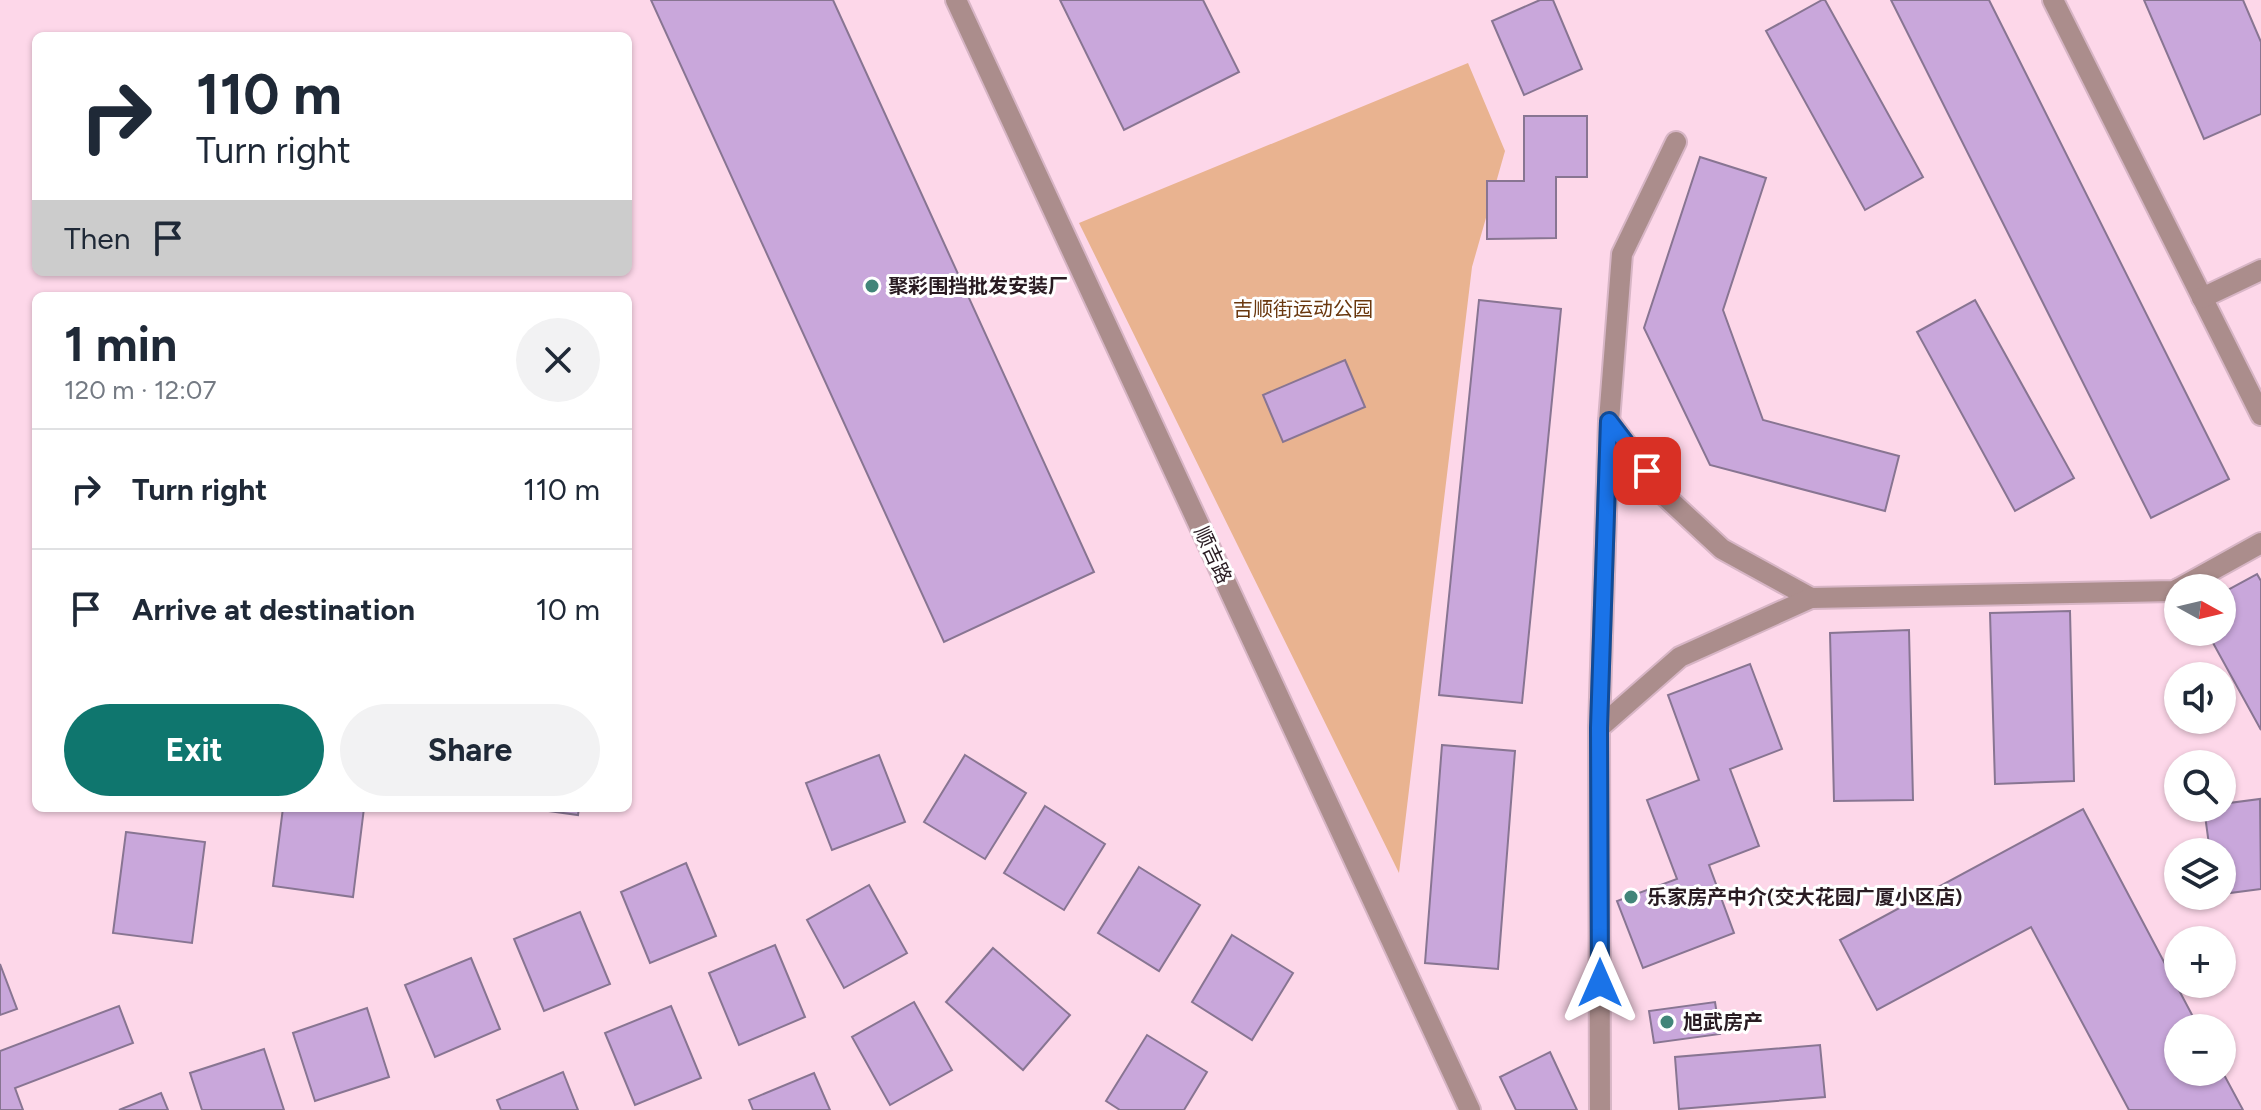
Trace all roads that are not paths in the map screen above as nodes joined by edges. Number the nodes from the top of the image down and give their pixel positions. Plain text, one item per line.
1 (956, 0) edge
2 (2053, 0) edge
3 (1676, 142) dead end
4 (2261, 270) edge
5 (2202, 298) junction
6 (2261, 415) edge
7 (1609, 421) junction
8 (2261, 543) edge
9 (2205, 574) edge
10 (2164, 591) edge
11 (1811, 598) junction
12 (1599, 728) junction
13 (1470, 1110) edge
14 (1600, 1110) edge

1 - 13 street, 顺吉路
2 - 5 street
3 - 7 street
4 - 5 street
5 - 6 street
7 - 11 street
7 - 12 street
8 - 9 street
10 - 11 street
11 - 12 street
12 - 14 street

